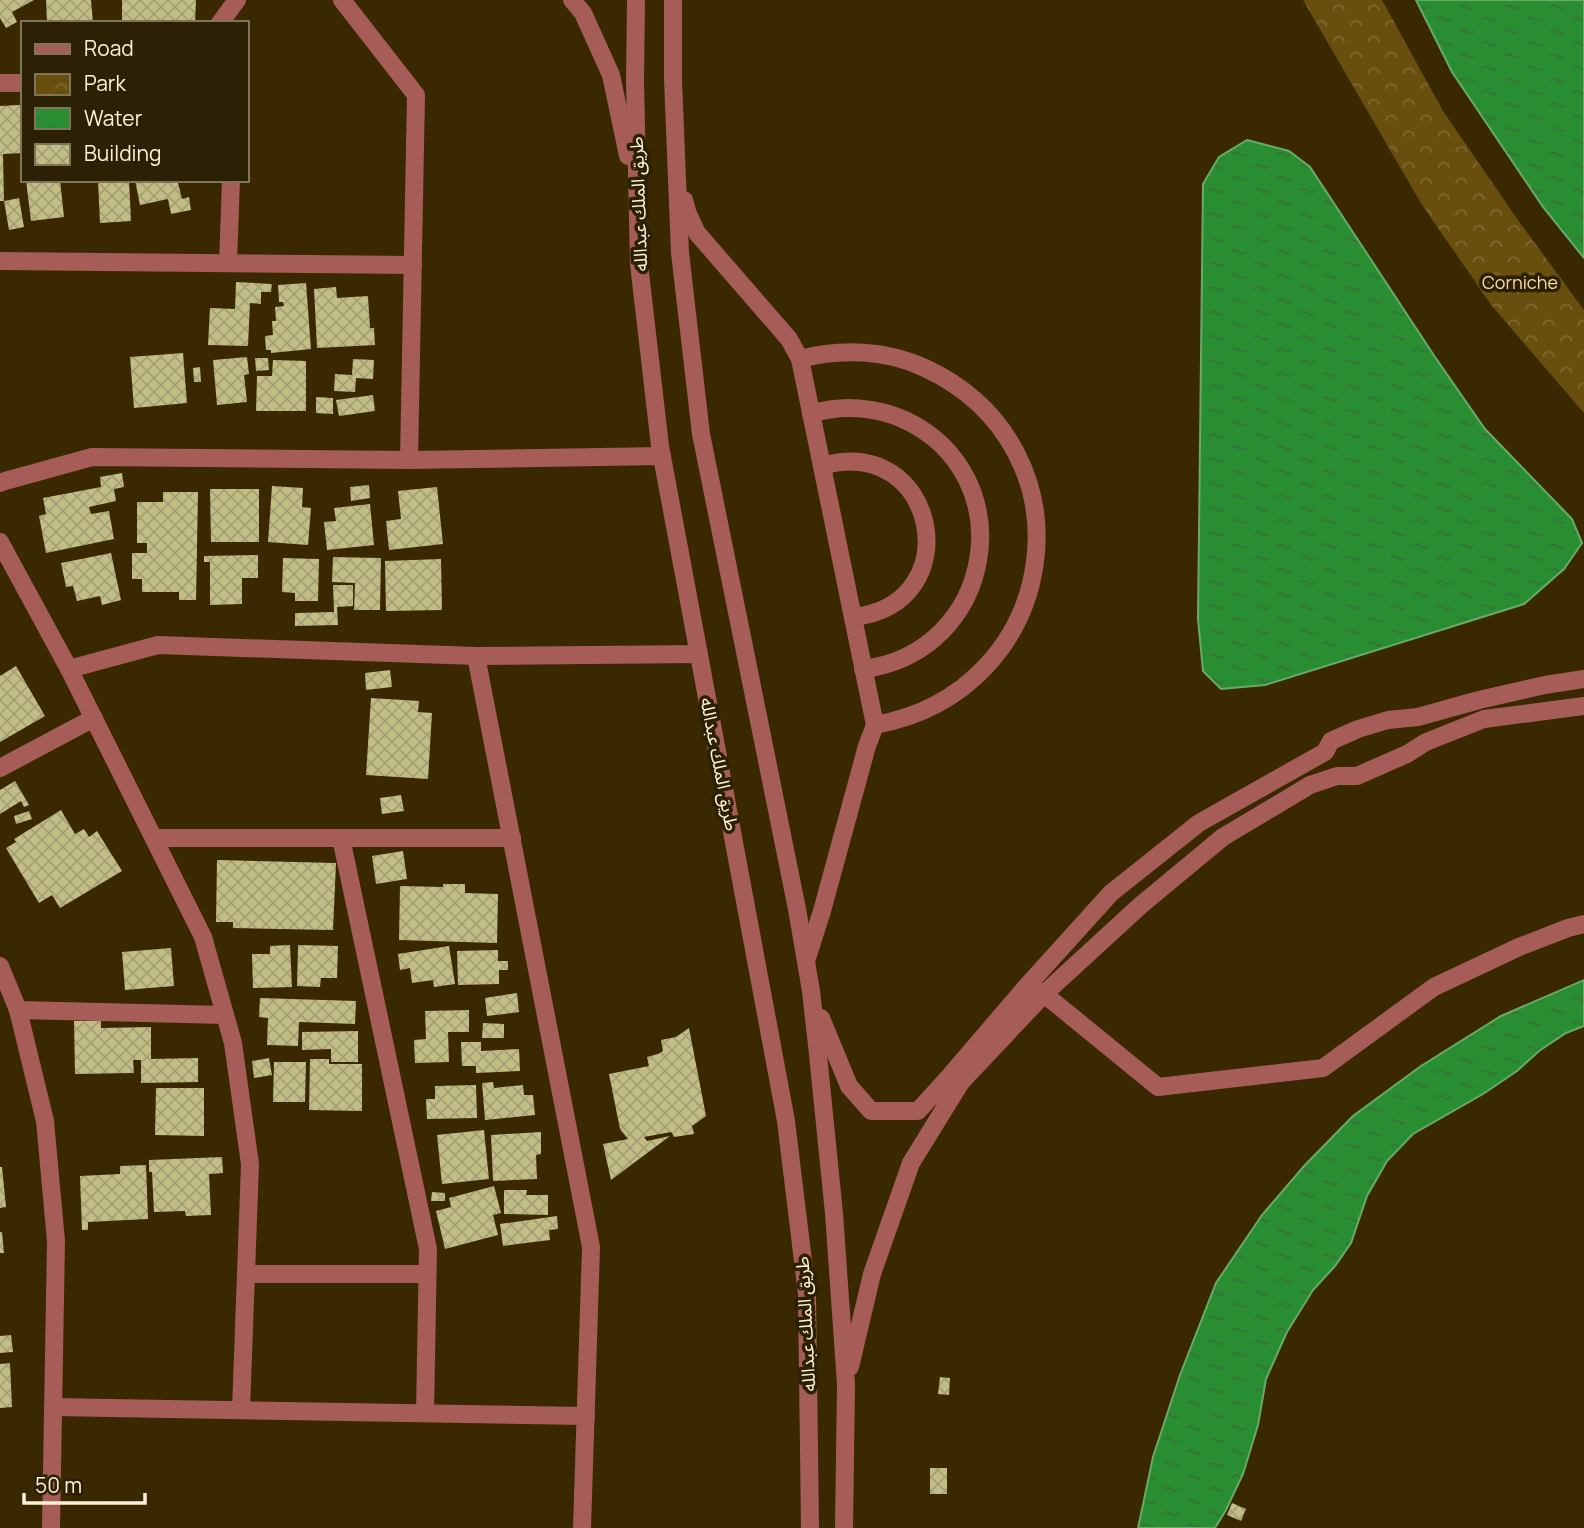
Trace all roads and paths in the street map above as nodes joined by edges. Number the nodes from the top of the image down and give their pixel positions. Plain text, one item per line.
1 (237, 0) edge
2 (342, 0) edge
3 (572, 0) edge
4 (636, 0) edge
5 (673, 0) edge
6 (221, 21) edge
7 (0, 83) edge
8 (21, 83) edge
9 (677, 177) junction
10 (231, 182) edge
11 (637, 198) junction
12 (0, 261) edge
13 (229, 263) junction
14 (413, 265) junction
15 (800, 359) junction
16 (811, 414) junction
17 (662, 456) junction
18 (410, 460) junction
19 (822, 466) junction
20 (0, 484) edge
21 (0, 542) edge
22 (853, 617) junction
23 (699, 654) junction
24 (476, 656) junction
25 (69, 669) junction
26 (863, 669) junction
27 (1584, 679) edge
28 (1584, 706) edge
29 (94, 718) junction
30 (875, 724) junction
31 (1325, 752) junction
32 (0, 768) edge
33 (1337, 776) junction
34 (154, 838) junction
35 (341, 838) junction
36 (512, 838) junction
37 (1584, 924) edge
38 (806, 961) junction
39 (0, 966) edge
40 (1026, 987) junction
41 (811, 991) junction
42 (1038, 1000) junction
43 (18, 1010) junction
44 (225, 1015) junction
45 (246, 1274) junction
46 (428, 1274) junction
47 (846, 1384) junction
48 (53, 1407) junction
49 (241, 1410) junction
50 (425, 1413) junction
51 (586, 1416) junction
52 (51, 1528) edge
53 (582, 1528) edge
54 (810, 1528) edge
55 (844, 1528) edge

1 - 6 street
2 - 14 street
3 - 11 street
4 - 11 street, طريق الملك عبدالله
5 - 9 street, طريق الملك عبدالله
7 - 8 street
9 - 15 street
9 - 38 street, طريق الملك عبدالله
10 - 13 street
11 - 17 street, طريق الملك عبدالله
12 - 13 street
13 - 14 street
14 - 18 street
15 - 16 street
15 - 30 street
16 - 19 street
16 - 26 street
17 - 18 street
17 - 23 street, طريق الملك عبدالله
18 - 20 street
19 - 22 street
19 - 22 street
21 - 25 street
22 - 26 street
23 - 24 street
23 - 54 street, طريق الملك عبدالله
24 - 25 street
24 - 36 street
25 - 29 street
26 - 30 street
27 - 31 street
28 - 33 street
29 - 32 street
29 - 34 street
30 - 38 street
31 - 33 street
31 - 40 street
33 - 42 street
34 - 35 street
34 - 44 street
35 - 36 street
35 - 46 street
36 - 51 street
37 - 42 street
38 - 41 street, طريق الملك عبدالله
39 - 43 street
40 - 41 street
40 - 42 street
41 - 47 street, طريق الملك عبدالله
42 - 47 street
43 - 44 street
43 - 48 street
44 - 45 street
45 - 46 street
45 - 49 street
46 - 50 street
47 - 55 street, طريق الملك عبدالله
48 - 49 street
48 - 52 street
49 - 50 street
50 - 51 street
51 - 53 street

